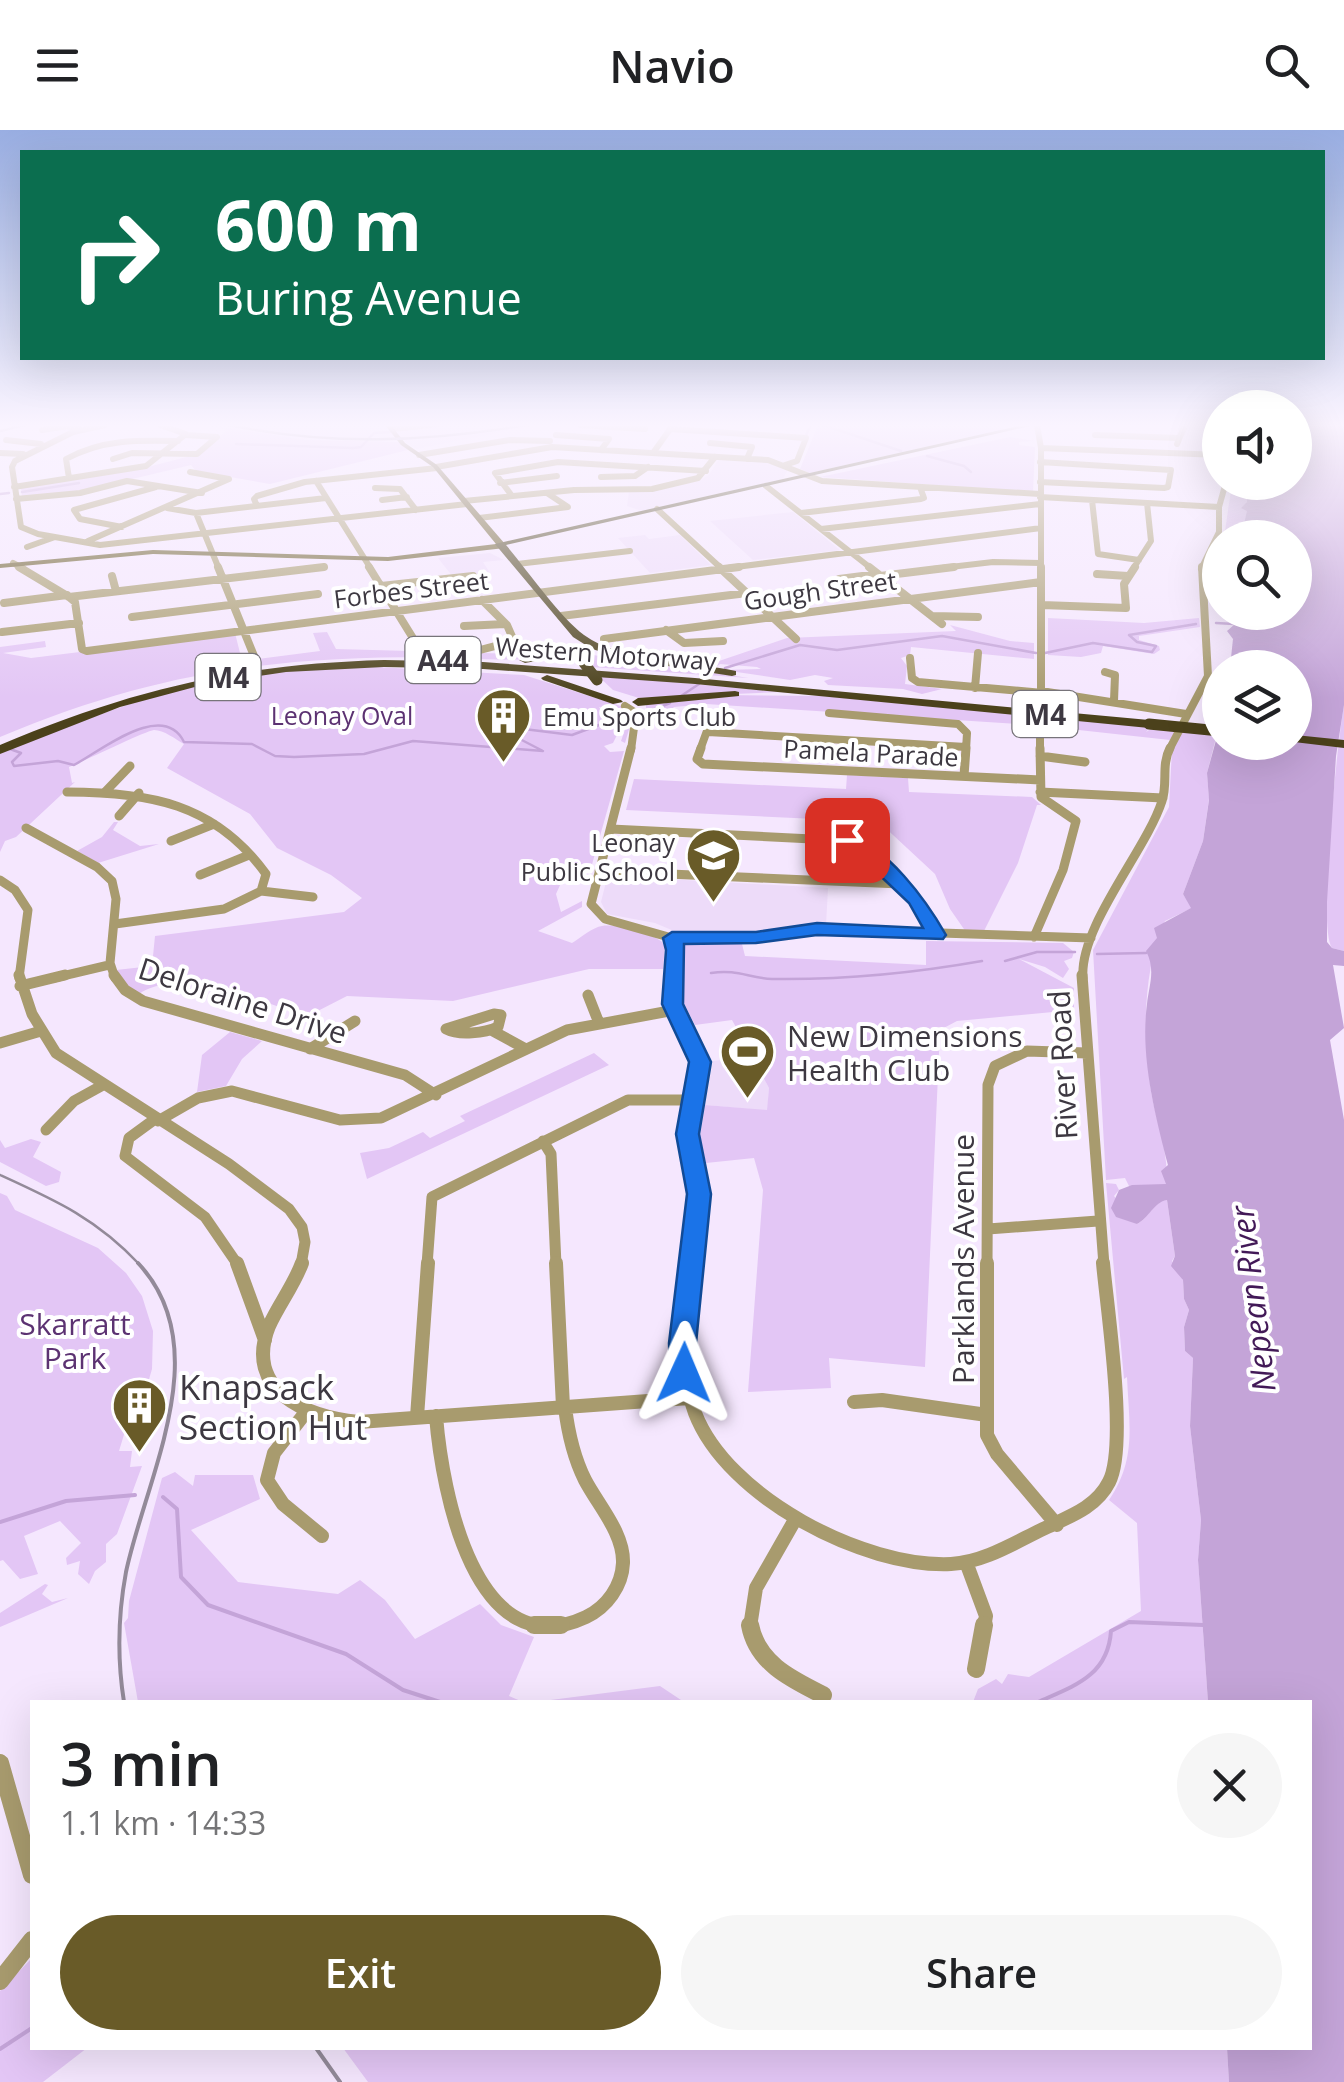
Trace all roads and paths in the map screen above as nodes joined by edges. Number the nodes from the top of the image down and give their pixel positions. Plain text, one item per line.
1 (20, 516) edge
2 (79, 516) edge
3 (147, 516) edge
4 (197, 516) edge
5 (357, 516) edge
6 (494, 516) edge
7 (626, 516) edge
8 (665, 516) edge
9 (805, 516) edge
10 (935, 516) edge
11 (1041, 516) edge
12 (1094, 516) edge
13 (1148, 516) edge
14 (1219, 516) edge
15 (339, 518) junction
16 (479, 518) joint
17 (122, 526) junction
18 (1041, 528) junction
19 (821, 529) junction
20 (205, 533) junction
21 (55, 537) junction
22 (84, 543) junction
23 (594, 544) dead end
24 (501, 545) junction
25 (27, 547) dead end
26 (630, 551) dead end
27 (848, 551) junction
28 (464, 552) junction
29 (214, 554) junction
30 (603, 554) junction
31 (365, 559) junction
32 (1140, 560) junction
33 (516, 562) junction
34 (1041, 563) junction
35 (18, 565) junction
36 (0, 566) edge
37 (720, 566) junction
38 (324, 567) dead end
39 (1097, 574) dead end
40 (879, 575) junction
41 (112, 576) dead end
42 (473, 576) dead end
43 (1128, 576) junction
44 (224, 578) junction
45 (839, 578) dead end
46 (1041, 582) junction
47 (381, 586) junction
48 (116, 592) junction
49 (541, 593) junction
50 (747, 593) junction
51 (318, 594) dead end
52 (68, 596) junction
53 (909, 598) junction
54 (482, 600) junction
55 (4, 602) dead end
56 (234, 604) junction
57 (1042, 604) junction
58 (396, 611) junction
59 (561, 616) junction
60 (772, 616) junction
61 (932, 616) junction
62 (132, 617) dead end
63 (978, 617) dead end
64 (80, 622) junction
65 (505, 624) junction
66 (942, 624) dead end
67 (464, 626) dead end
68 (666, 630) junction
69 (244, 631) junction
70 (2, 632) edge
71 (604, 639) dead end
72 (796, 639) dead end
73 (723, 641) dead end
74 (580, 650) junction
75 (978, 654) dead end
76 (254, 656) dead end
77 (910, 658) dead end
78 (315, 662) junction
79 (466, 667) junction
80 (1104, 672) dead end
81 (701, 677) junction
82 (975, 688) junction
83 (1043, 693) junction
84 (625, 700) junction
85 (941, 701) junction
86 (1114, 701) junction
87 (828, 713) dead end
88 (1186, 714) junction
89 (712, 717) dead end
90 (1041, 727) dead end
91 (1202, 727) edge
92 (708, 732) junction
93 (1312, 738) edge
94 (0, 741) edge
95 (1344, 741) edge
96 (966, 747) junction
97 (0, 750) edge
98 (1040, 756) junction
99 (1084, 762) dead end
100 (130, 766) dead end
101 (964, 776) junction
102 (1040, 780) junction
103 (67, 792) dead end
104 (105, 792) junction
105 (139, 792) junction
106 (1040, 792) junction
107 (1164, 798) junction
108 (119, 816) dead end
109 (214, 824) junction
110 (26, 828) dead end
111 (611, 829) junction
112 (172, 841) dead end
113 (249, 855) junction
114 (599, 871) junction
115 (200, 875) dead end
116 (0, 880) edge
117 (900, 884) junction
118 (261, 891) junction
119 (312, 896) dead end
120 (115, 924) junction
121 (936, 935) junction
122 (1034, 937) junction
123 (672, 938) junction
124 (1090, 938) junction
125 (109, 965) junction
126 (20, 986) junction
127 (588, 995) dead end
128 (675, 1010) junction
129 (354, 1021) dead end
130 (599, 1022) junction
131 (491, 1030) dead end
132 (42, 1031) junction
133 (0, 1042) edge
134 (310, 1048) junction
135 (526, 1049) junction
136 (1087, 1054) junction
137 (103, 1085) junction
138 (436, 1094) junction
139 (694, 1100) junction
140 (157, 1120) junction
141 (46, 1130) dead end
142 (542, 1141) junction
143 (1098, 1220) junction
144 (988, 1229) junction
145 (258, 1316) junction
146 (277, 1316) junction
147 (265, 1340) junction
148 (689, 1398) junction
149 (854, 1402) dead end
150 (564, 1406) junction
151 (306, 1412) junction
152 (436, 1416) junction
153 (986, 1416) junction
154 (417, 1417) junction
155 (796, 1518) junction
156 (1057, 1525) junction
157 (322, 1536) dead end
158 (966, 1562) junction
159 (976, 1668) dead end
160 (823, 1694) dead end
161 (0, 1763) edge
162 (30, 1868) edge
163 (30, 1943) edge
164 (0, 1981) edge

1 - 21 street
2 - 17 street
3 - 17 street
4 - 20 street
5 - 15 street
6 - 16 street
7 - 24 highway
8 - 37 street
9 - 19 street
10 - 19 street
11 - 18 street
12 - 32 street
13 - 32 street
14 - 88 street, River Road
15 - 20 street
15 - 31 street
16 - 24 main road
17 - 22 street
18 - 27 street, Forbes Street
18 - 34 street
19 - 27 street
20 - 22 street
20 - 29 street
21 - 22 street
21 - 25 street
23 - 30 street
24 - 28 main road
24 - 31 main road
24 - 33 highway
26 - 30 street
27 - 37 street, Forbes Street
27 - 40 street
28 - 31 main road
28 - 33 main road
29 - 31 main road
29 - 35 main road
29 - 44 street
30 - 33 street
31 - 47 street
32 - 43 street
33 - 49 highway
34 - 40 street
34 - 46 street
35 - 36 main road
35 - 52 street
37 - 49 street, Forbes Street
37 - 50 street
38 - 44 street
39 - 43 street
40 - 45 street
40 - 53 street
41 - 48 street
42 - 47 street
43 - 57 street
44 - 48 street
44 - 56 street
46 - 53 street, Gough Street
46 - 57 street
47 - 58 street
48 - 52 street
49 - 54 street, Forbes Street
49 - 59 highway
50 - 59 street
50 - 60 street
51 - 56 street
52 - 55 street
52 - 64 street
53 - 60 street, Gough Street
53 - 61 street
54 - 58 street, Forbes Street
54 - 65 street
56 - 62 street
56 - 69 street
57 - 83 street
58 - 65 street
58 - 69 street, Forbes Street
59 - 74 highway
60 - 68 street, Gough Street
60 - 72 street
61 - 63 street
61 - 66 street
64 - 69 street, Forbes Street
64 - 70 street
65 - 67 street
68 - 71 street, Gough Street
68 - 73 street
69 - 76 street
74 - 78 highway, A44
74 - 81 highway, M4
74 - 84 highway, bridge
75 - 82 street
77 - 82 street
78 - 81 highway, Western Motorway / M4
78 - 94 highway, Western Motorway / M4
79 - 81 highway, Western Motorway / M4
79 - 84 highway, M4
79 - 97 highway, Western Motorway / M4
80 - 86 street
81 - 85 highway, Western Motorway / M4
81 - 85 highway, M4
82 - 83 street
83 - 86 street
84 - 85 highway
84 - 111 street
85 - 91 highway, Western Motorway / M4, bridge
86 - 88 street
87 - 96 street
88 - 107 street, River Road
89 - 92 street, Pamela Parade
90 - 98 street
92 - 96 street
92 - 101 street, Pamela Parade
93 - 95 highway
96 - 101 street
98 - 99 street
98 - 102 street
100 - 104 street
101 - 102 street, Pamela Parade
102 - 106 street
103 - 104 street
104 - 105 street
105 - 108 street
105 - 109 street
106 - 107 street
106 - 122 street
107 - 124 street, River Road
109 - 112 street
109 - 113 street
110 - 120 street, Deloraine Drive
111 - 114 street
111 - 117 street
113 - 115 street
113 - 118 street
114 - 117 street
114 - 123 street
116 - 126 street
117 - 121 street
118 - 119 street
118 - 120 street
120 - 125 street, Deloraine Drive
121 - 122 street
121 - 123 street
122 - 124 street
123 - 128 street
124 - 136 street, River Road
125 - 126 street
125 - 134 street, Deloraine Drive
126 - 132 street
127 - 130 street
128 - 130 street
128 - 139 street
129 - 134 street
130 - 135 street
131 - 135 street
132 - 133 street
132 - 137 street
134 - 138 street, Deloraine Drive
135 - 138 street
136 - 143 street, River Road
136 - 144 street, Parklands Avenue
137 - 140 street
137 - 141 street
138 - 140 street
139 - 142 street
139 - 148 street
140 - 145 street
140 - 146 street
142 - 150 street
142 - 154 street
143 - 144 street
143 - 156 street, River Road
144 - 153 street, Parklands Avenue
145 - 146 street
145 - 147 street
146 - 147 street
147 - 151 street
148 - 150 street
148 - 155 street
149 - 153 street
150 - 152 street
150 - 152 street
151 - 154 street
151 - 157 street
152 - 154 street
153 - 156 street, Parklands Avenue
155 - 158 street
155 - 160 street
156 - 158 street
158 - 159 street
161 - 162 street
163 - 164 street

